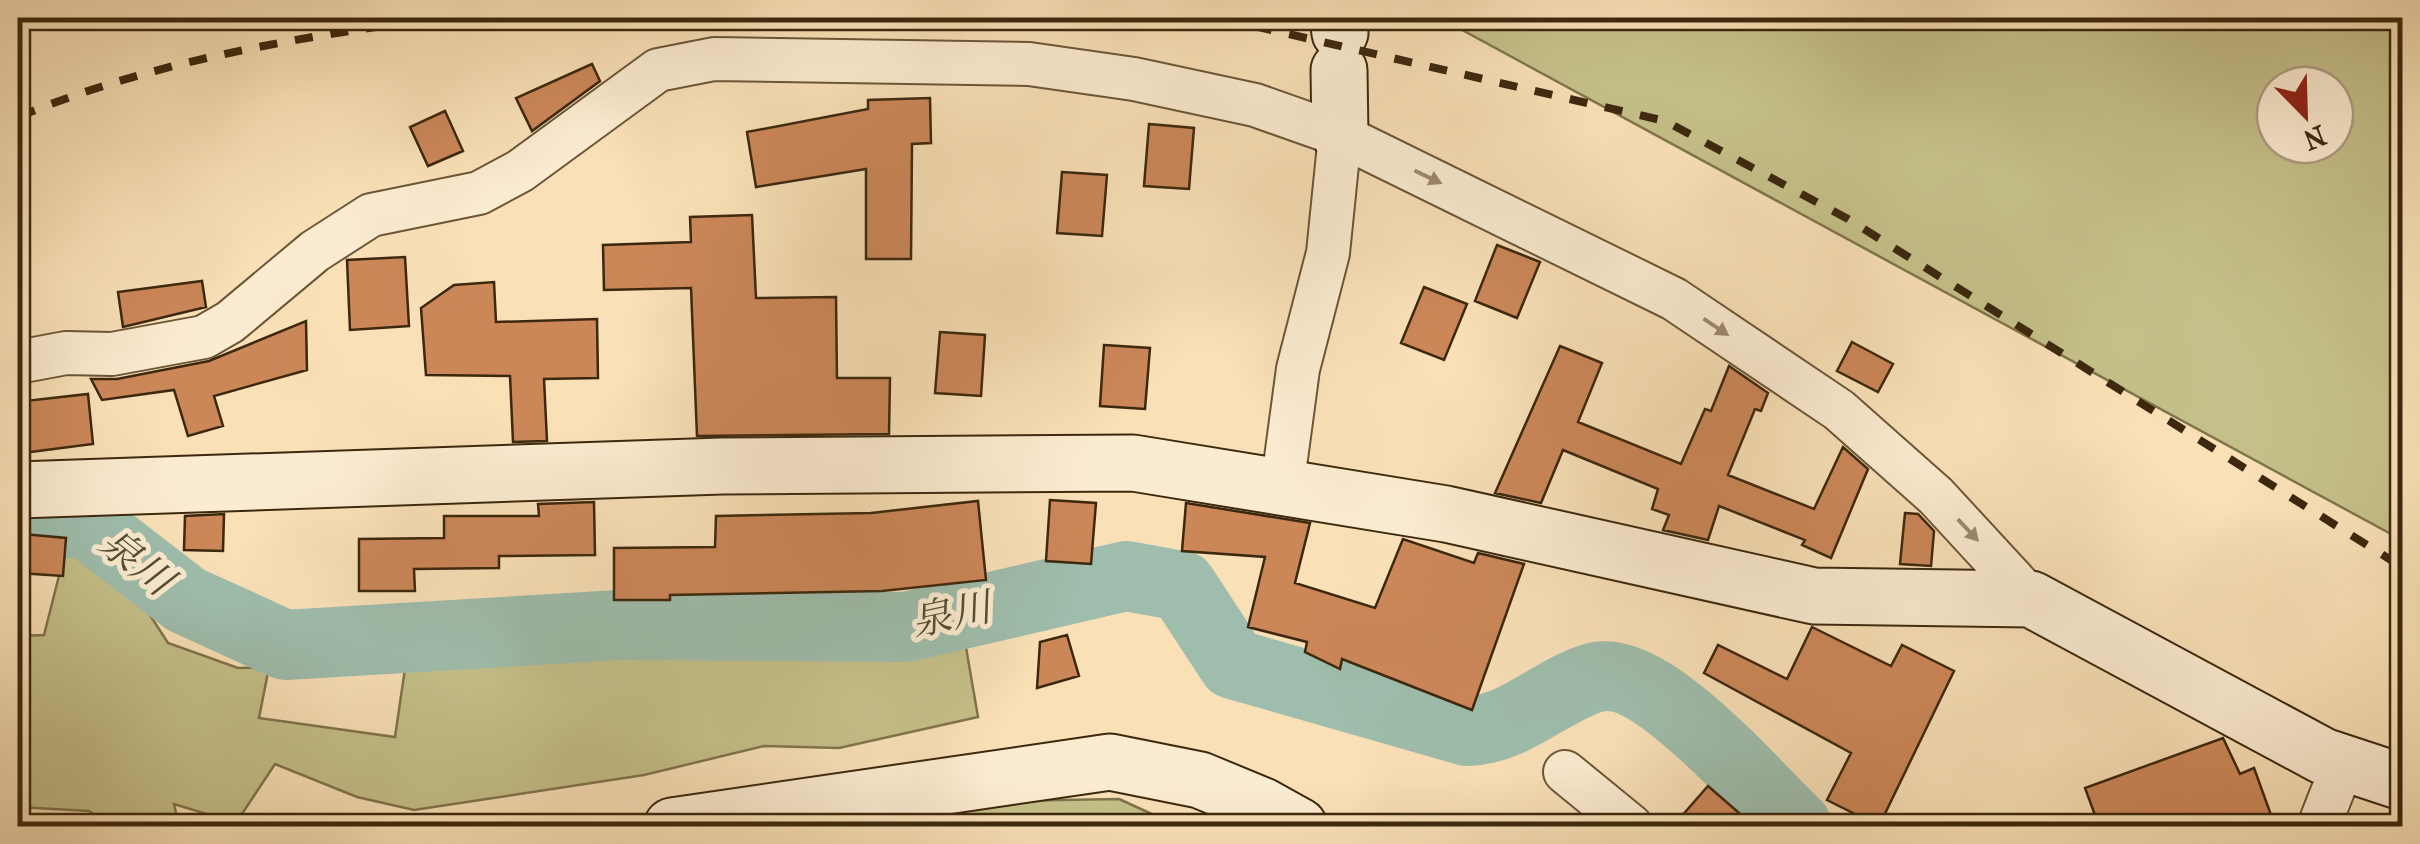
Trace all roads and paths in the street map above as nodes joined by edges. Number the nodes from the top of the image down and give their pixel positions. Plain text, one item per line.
1 (1339, 40) edge
2 (1340, 135) junction
3 (18, 362) edge
4 (1282, 488) junction
5 (18, 490) edge
6 (2031, 599) junction
7 (2344, 762) junction
8 (1565, 772) dead end
9 (2402, 782) edge
10 (672, 826) edge
11 (1299, 826) edge
12 (1631, 826) edge
13 (2318, 826) edge

1 - 2 street
2 - 3 street
2 - 4 street
2 -> 6 street
4 - 5 street
4 - 6 street
6 - 7 street
7 - 9 street
7 - 13 street
8 - 12 street
10 - 11 street

